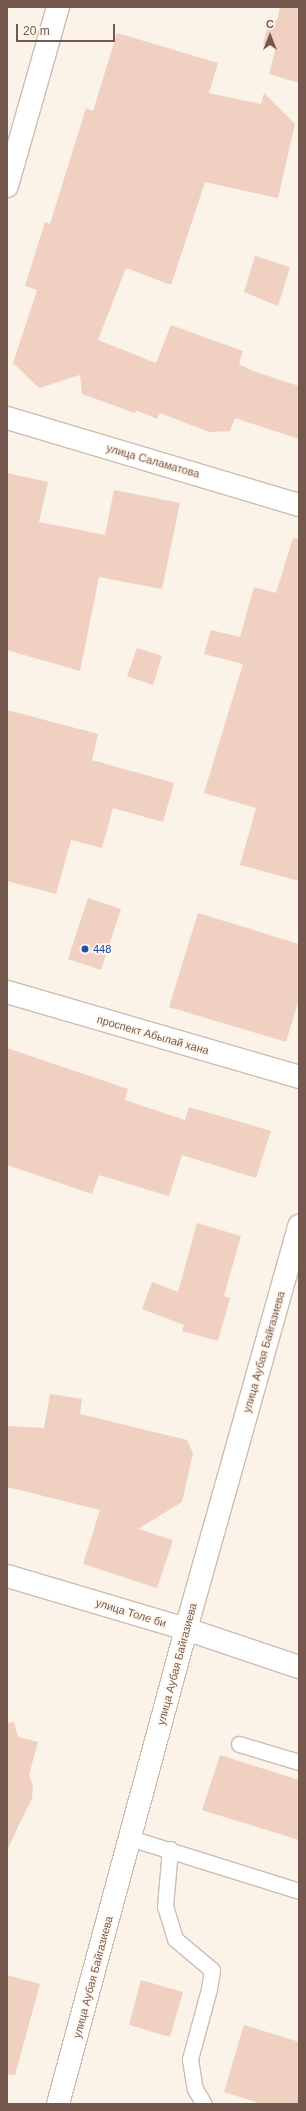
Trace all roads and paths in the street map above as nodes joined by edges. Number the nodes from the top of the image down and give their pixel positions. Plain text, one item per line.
1 (58, 7) edge
2 (7, 186) edge
3 (7, 418) edge
4 (299, 505) edge
5 (7, 992) edge
6 (299, 1077) edge
7 (299, 1226) edge
8 (7, 1576) edge
9 (186, 1629) junction
10 (299, 1667) edge
11 (239, 1744) dead end
12 (299, 1762) edge
13 (130, 1838) junction
14 (170, 1849) junction
15 (299, 1891) edge
16 (58, 2104) edge
17 (204, 2104) edge

1 - 2 main road
3 - 4 main road, улица Саламатова
5 - 6 main road, проспект Абылай хана
7 - 9 main road, улица Аубая Байгазиева
8 - 9 main road, улица Толе би
9 - 10 main road, улица Толе би
9 - 13 main road, улица Аубая Байгазиева
11 - 12 lane
13 - 14 lane
13 - 16 main road, улица Аубая Байгазиева
14 - 15 lane
14 - 17 lane

